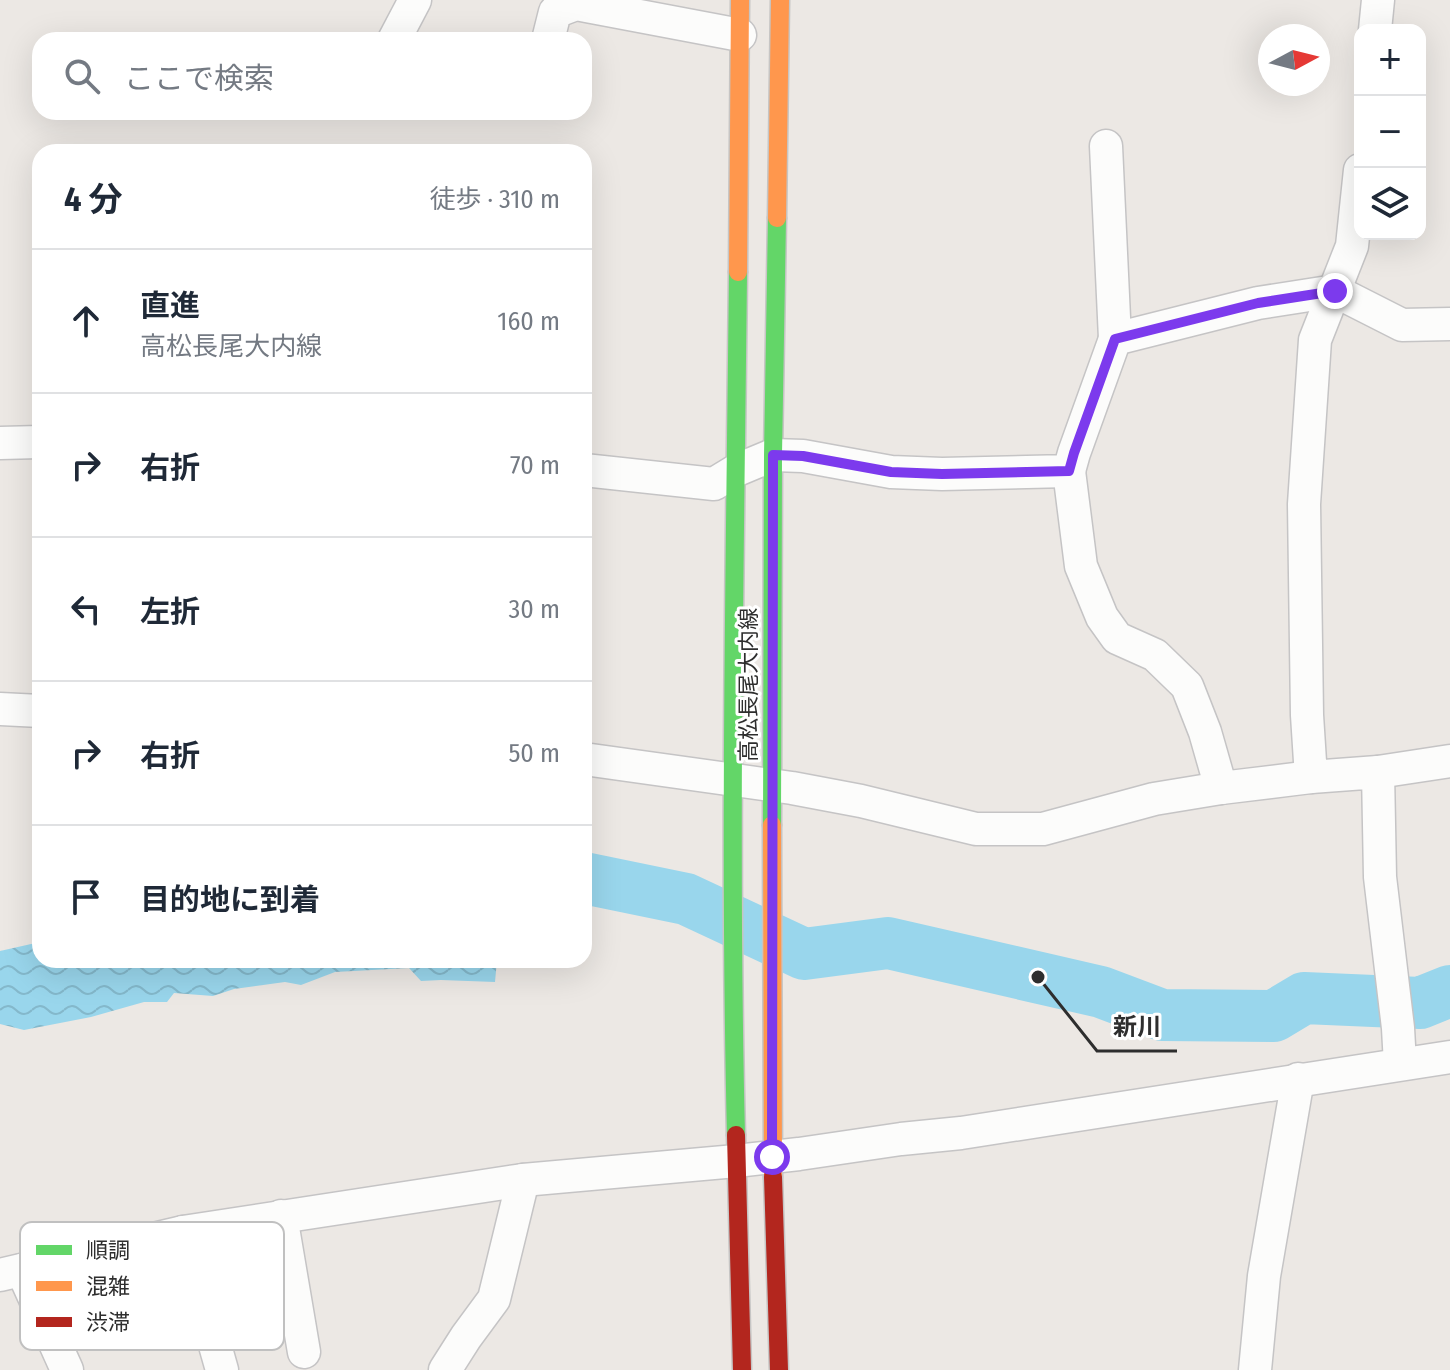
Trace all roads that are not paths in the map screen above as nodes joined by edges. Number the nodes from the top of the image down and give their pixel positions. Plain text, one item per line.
1 (415, 0) edge
2 (740, 0) edge
3 (780, 0) edge
4 (1378, 0) edge
5 (1376, 24) edge
6 (398, 32) edge
7 (550, 32) edge
8 (740, 35) junction
9 (1106, 146) dead end
10 (1354, 227) edge
11 (1335, 291) junction
12 (1450, 324) edge
13 (1115, 339) junction
14 (32, 442) edge
15 (0, 443) edge
16 (773, 455) junction
17 (737, 470) junction
18 (592, 471) edge
19 (1069, 471) junction
20 (0, 709) edge
21 (32, 711) edge
22 (592, 760) edge
23 (1450, 761) edge
24 (1378, 772) junction
25 (1311, 777) junction
26 (734, 781) junction
27 (772, 785) junction
28 (1221, 788) junction
29 (1450, 1057) edge
30 (1400, 1064) junction
31 (1298, 1079) junction
32 (772, 1157) junction
33 (736, 1161) junction
34 (523, 1180) junction
35 (281, 1216) junction
36 (244, 1222) edge
37 (282, 1222) edge
38 (284, 1234) edge
39 (55, 1350) edge
40 (216, 1350) edge
41 (304, 1352) dead end
42 (67, 1370) edge
43 (222, 1370) edge
44 (445, 1370) edge
45 (742, 1370) edge
46 (779, 1370) edge
47 (1255, 1370) edge

1 - 6 street
2 - 8 main road, 高松長尾大内線
3 - 16 main road, 高松長尾大内線
4 - 5 street
7 - 8 street
8 - 17 main road, 高松長尾大内線
9 - 13 street
10 - 11 street
11 - 12 street
11 - 13 street
11 - 25 street
13 - 19 street
14 - 15 street
16 - 17 street
16 - 19 street
16 - 27 main road, 高松長尾大内線
17 - 18 street
17 - 26 main road, 高松長尾大内線
19 - 28 street
20 - 21 street
22 - 26 street
23 - 24 street
24 - 25 street
24 - 30 street
25 - 28 street
26 - 27 street
26 - 33 main road, 高松長尾大内線
27 - 28 street
27 - 32 main road, 高松長尾大内線
29 - 30 street
30 - 31 street
31 - 32 street
31 - 47 street
32 - 33 street
32 - 46 main road, 高松長尾大内線
33 - 34 street
33 - 45 main road, 高松長尾大内線
34 - 35 street
34 - 44 street
35 - 36 street
35 - 37 street
38 - 41 street
39 - 42 street
40 - 43 street

